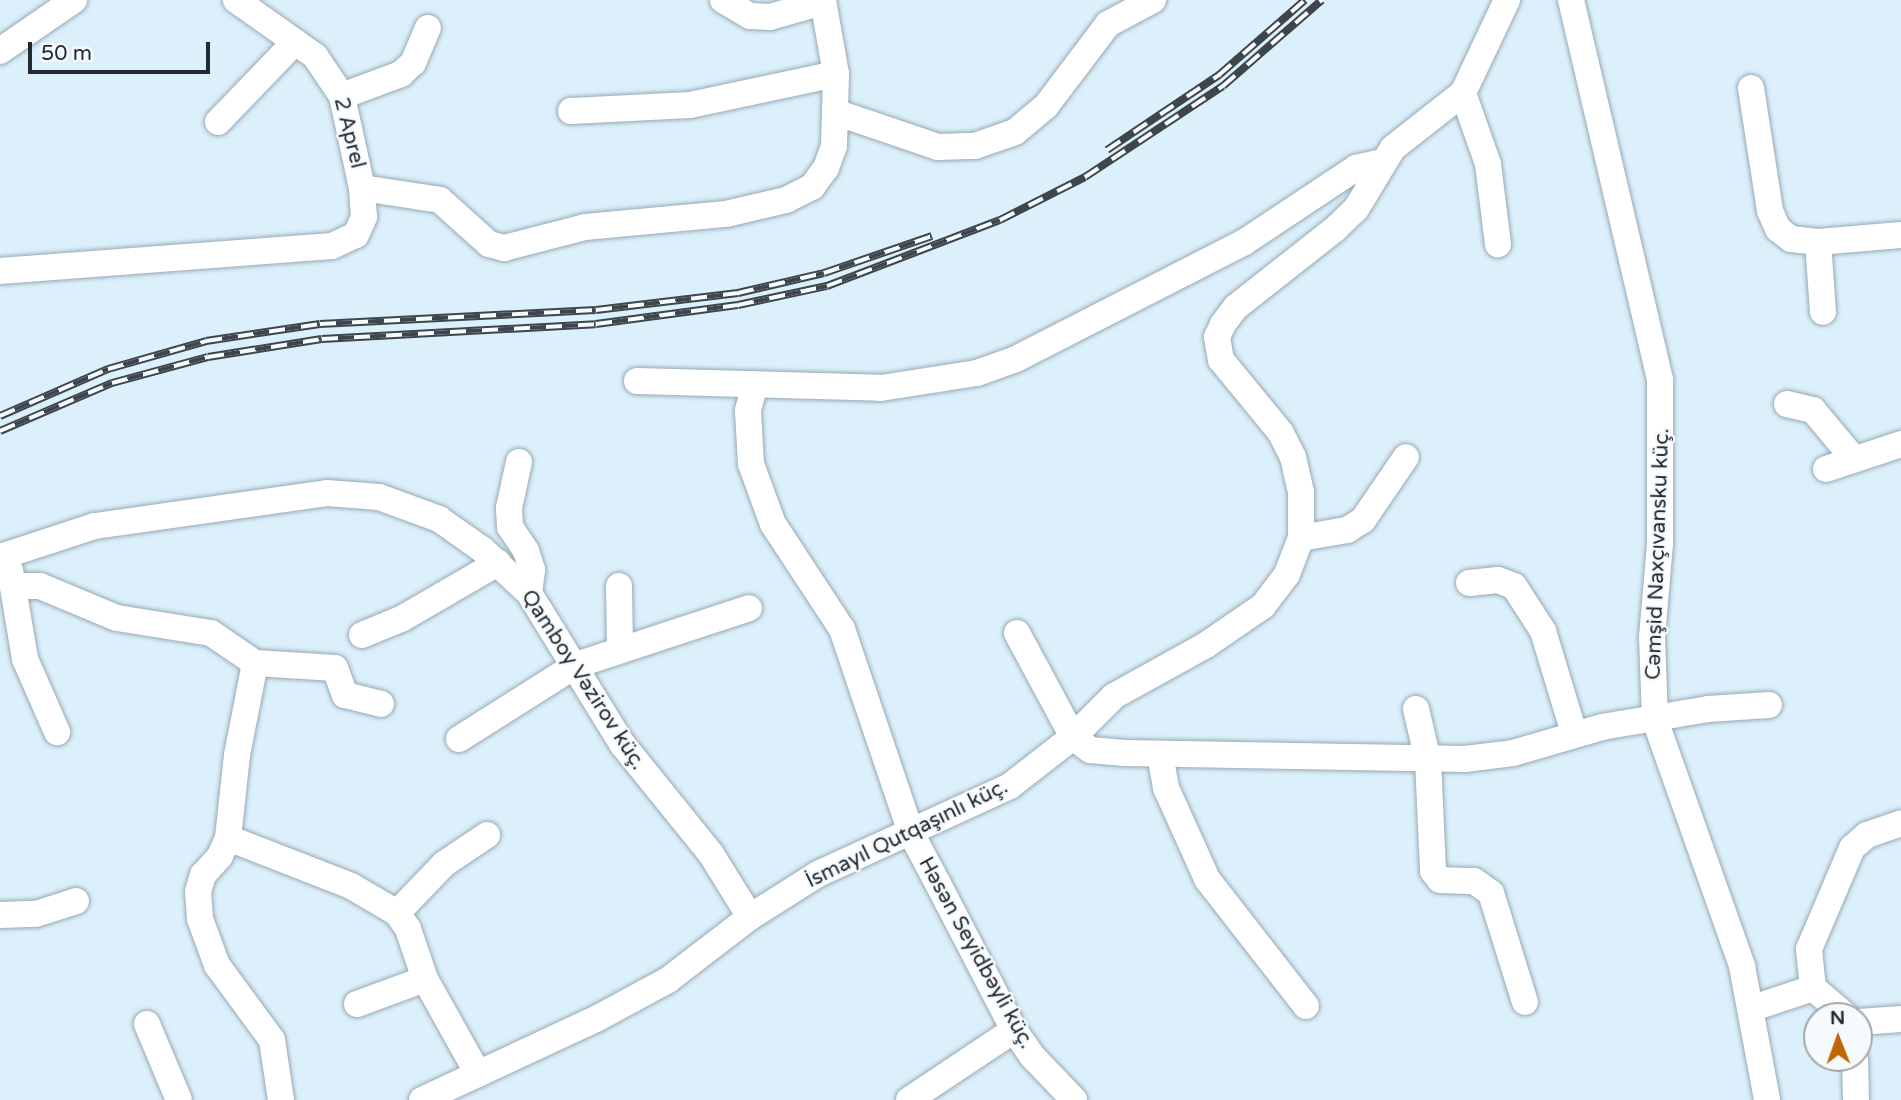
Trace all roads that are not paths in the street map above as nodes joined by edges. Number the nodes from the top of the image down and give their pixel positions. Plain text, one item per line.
1 (74, 0) edge
2 (236, 0) edge
3 (723, 0) edge
4 (1153, 0) edge
5 (1507, 0) edge
6 (1571, 0) edge
7 (823, 1) edge
8 (428, 28) dead end
9 (295, 42) junction
10 (0, 51) edge
11 (836, 74) junction
12 (1751, 88) dead end
13 (1463, 93) junction
14 (342, 96) junction
15 (571, 111) dead end
16 (838, 113) junction
17 (218, 122) dead end
18 (1382, 162) junction
19 (362, 188) junction
20 (1901, 235) edge
21 (1818, 242) junction
22 (1498, 244) dead end
23 (0, 271) edge
24 (1823, 312) dead end
25 (637, 381) dead end
26 (755, 384) junction
27 (1787, 404) dead end
28 (1901, 444) edge
29 (1406, 457) dead end
30 (1854, 459) junction
31 (519, 462) dead end
32 (1826, 468) dead end
33 (1301, 538) junction
34 (3, 555) edge
35 (498, 563) junction
36 (1469, 583) dead end
37 (14, 586) junction
38 (619, 586) dead end
39 (529, 593) junction
40 (749, 608) dead end
41 (1017, 633) dead end
42 (362, 635) dead end
43 (620, 647) junction
44 (255, 663) junction
45 (576, 665) junction
46 (381, 704) dead end
47 (1769, 705) dead end
48 (1416, 709) dead end
49 (1655, 720) junction
50 (57, 732) dead end
51 (1574, 733) junction
52 (1073, 737) junction
53 (459, 739) dead end
54 (1160, 754) junction
55 (1428, 760) junction
56 (1901, 823) edge
57 (911, 833) junction
58 (487, 835) dead end
59 (228, 838) junction
60 (76, 901) dead end
61 (397, 913) junction
62 (0, 915) edge
63 (750, 916) junction
64 (425, 979) junction
65 (1813, 988) junction
66 (1525, 1002) dead end
67 (1830, 1002) edge
68 (357, 1004) dead end
69 (1306, 1006) dead end
70 (1753, 1008) junction
71 (1901, 1019) edge
72 (1873, 1021) edge
73 (147, 1024) dead end
74 (1014, 1030) junction
75 (1855, 1072) edge
76 (478, 1074) junction
77 (429, 1099) edge
78 (179, 1100) edge
79 (281, 1100) edge
80 (909, 1100) edge
81 (1074, 1100) edge
82 (1767, 1100) edge
83 (1856, 1100) edge

1 - 10 street
2 - 9 street, 2 Aprel
3 - 7 street
4 - 16 street
5 - 13 street, İsmayıl Qutqaşınlı küç.
6 - 49 street, Cəmşid Naxçıvansku küç.
7 - 11 street
8 - 14 street
9 - 14 street, 2 Aprel
9 - 17 street
11 - 15 street
11 - 16 street
12 - 21 street
13 - 18 street, İsmayıl Qutqaşınlı küç.
13 - 22 street
14 - 19 street, 2 Aprel
16 - 19 street
18 - 26 street
18 - 33 street, İsmayıl Qutqaşınlı küç.
19 - 23 street, 2 Aprel
20 - 21 street
21 - 24 street
25 - 26 street
26 - 57 street, Həsən Seyidbəyli küç.
27 - 30 street
28 - 30 street
29 - 33 street
30 - 32 street
31 - 39 street
33 - 52 street, İsmayıl Qutqaşınlı küç.
34 - 35 street, Qamboy Vəzirov küç.
34 - 37 street
35 - 39 street, Qamboy Vəzirov küç.
35 - 42 street
36 - 51 street
37 - 44 street
37 - 50 street
38 - 43 street
39 - 45 street, Qamboy Vəzirov küç.
40 - 43 street
41 - 52 street
43 - 45 street
44 - 46 street
44 - 59 street
45 - 53 street
45 - 63 street, Qamboy Vəzirov küç.
47 - 49 street
48 - 55 street
49 - 51 street
49 - 70 street, Cəmşid Naxçıvansku küç.
51 - 55 street
52 - 54 street
52 - 57 street, İsmayıl Qutqaşınlı küç.
54 - 55 street
54 - 69 street
55 - 66 street
56 - 65 street
57 - 63 street, İsmayıl Qutqaşınlı küç.
57 - 74 street, Həsən Seyidbəyli küç.
58 - 61 street
59 - 61 street
59 - 79 street
60 - 62 street
61 - 64 street
63 - 76 street, İsmayıl Qutqaşınlı küç.
64 - 68 street
64 - 76 street
65 - 67 street
65 - 70 street
70 - 82 street, Cəmşid Naxçıvansku küç.
71 - 72 street
73 - 78 street
74 - 80 street
74 - 81 street, Həsən Seyidbəyli küç.
75 - 83 street
76 - 77 street, İsmayıl Qutqaşınlı küç.

